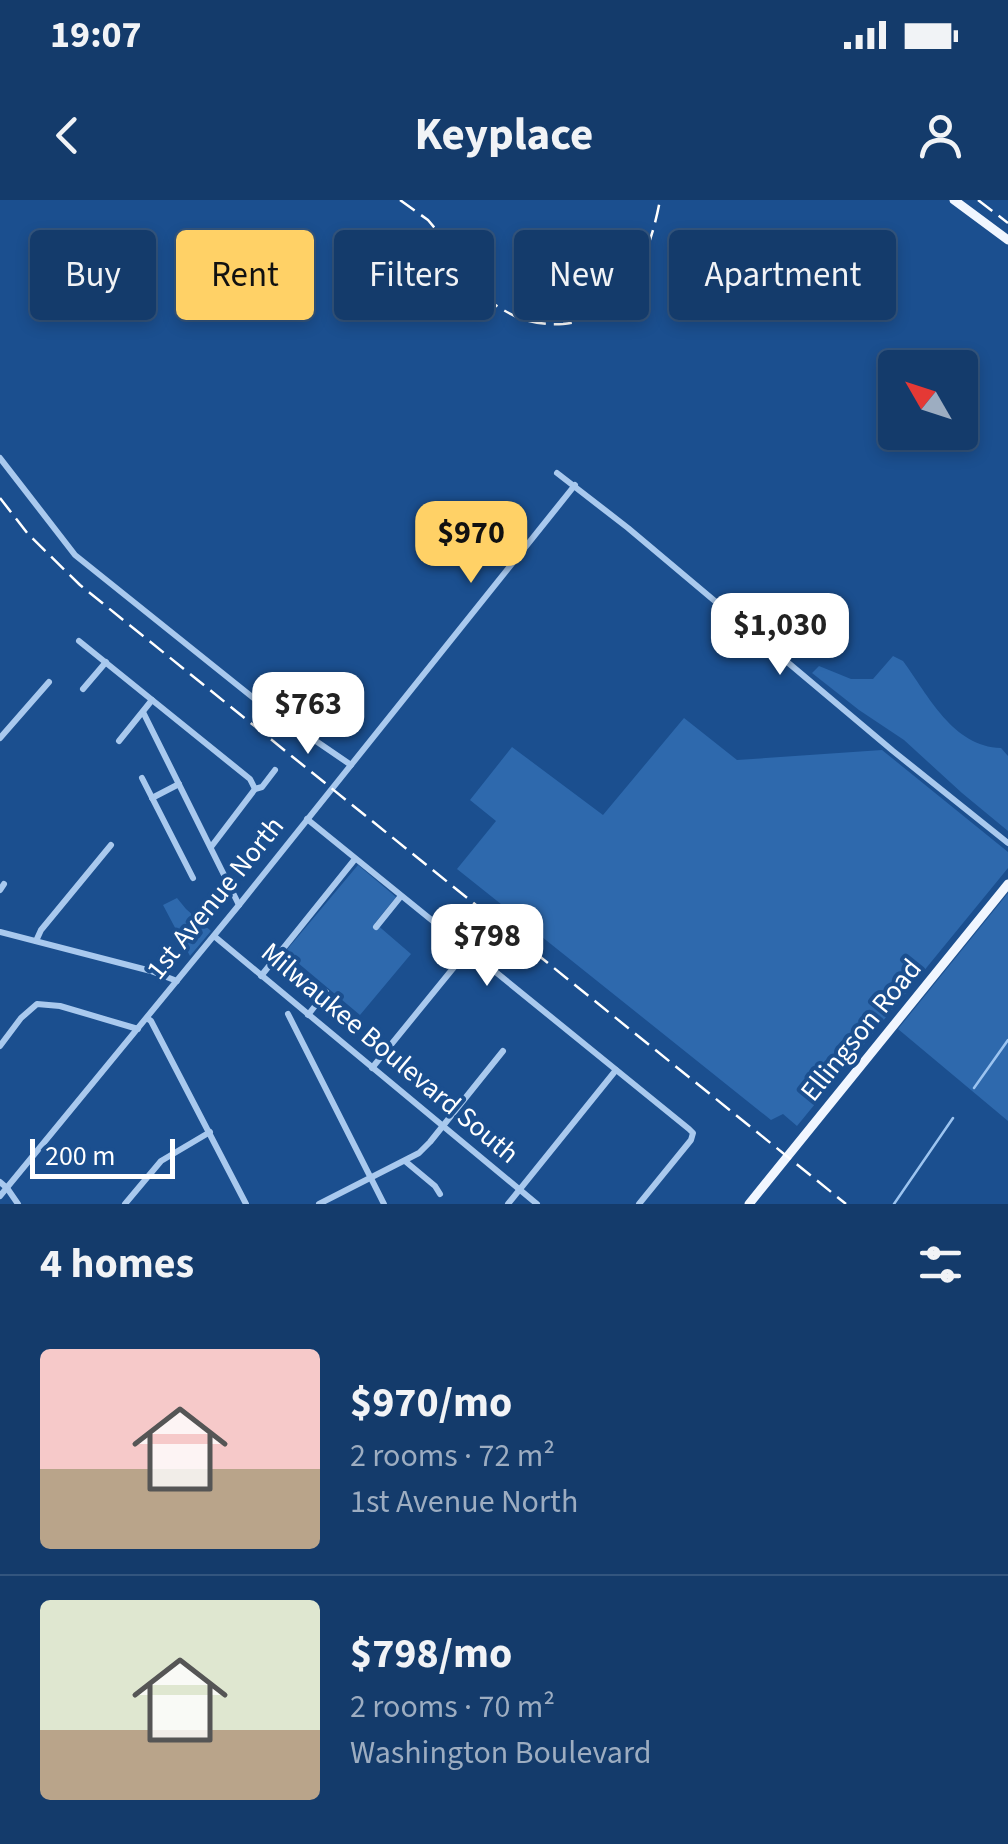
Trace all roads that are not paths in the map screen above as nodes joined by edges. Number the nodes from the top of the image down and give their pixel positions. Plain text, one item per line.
1 (954, 200) edge
2 (1008, 240) edge
3 (0, 458) edge
4 (557, 472) dead end
5 (575, 485) junction
6 (80, 641) dead end
7 (106, 662) junction
8 (50, 682) dead end
9 (84, 690) dead end
10 (152, 700) junction
11 (143, 712) junction
12 (0, 738) edge
13 (119, 740) dead end
14 (351, 765) junction
15 (275, 770) dead end
16 (142, 778) dead end
17 (179, 784) junction
18 (255, 790) junction
19 (152, 798) junction
20 (307, 819) junction
21 (1008, 844) edge
22 (111, 846) dead end
23 (211, 847) junction
24 (355, 859) junction
25 (193, 878) dead end
26 (1008, 884) edge
27 (401, 896) junction
28 (239, 905) junction
29 (376, 928) dead end
30 (0, 932) edge
31 (214, 936) junction
32 (36, 941) junction
33 (468, 950) junction
34 (261, 976) junction
35 (177, 981) junction
36 (326, 992) dead end
37 (288, 1014) dead end
38 (306, 1014) junction
39 (147, 1018) junction
40 (293, 1024) junction
41 (138, 1029) junction
42 (0, 1046) edge
43 (503, 1051) dead end
44 (372, 1068) junction
45 (616, 1070) junction
46 (443, 1126) junction
47 (210, 1132) junction
48 (406, 1160) junction
49 (371, 1177) junction
50 (0, 1182) edge
51 (8, 1188) junction
52 (520, 1190) junction
53 (440, 1194) dead end
54 (0, 1196) edge
55 (18, 1204) edge
56 (125, 1204) edge
57 (246, 1204) edge
58 (319, 1204) edge
59 (384, 1204) edge
60 (508, 1204) edge
61 (537, 1204) edge
62 (639, 1204) edge
63 (749, 1204) edge

1 - 2 main road
3 - 14 street
4 - 5 street
5 - 14 street, 1st Avenue North
5 - 21 street
6 - 7 street
7 - 9 street
7 - 10 street
8 - 12 street
10 - 11 street
10 - 18 street
11 - 13 street
11 - 17 street
14 - 20 street, 1st Avenue North
15 - 18 street
16 - 19 street
17 - 19 street
17 - 23 street
18 - 23 street
19 - 25 street
20 - 24 street
20 - 28 street, 1st Avenue North
22 - 32 street
23 - 28 street
24 - 27 street
24 - 34 street
26 - 63 main road, Ellingson Road
27 - 29 street
27 - 33 street
28 - 31 street, 1st Avenue North
30 - 32 street
31 - 34 street, Milwaukee Boulevard South
31 - 35 street, 1st Avenue North
32 - 35 street
33 - 44 street
33 - 45 street
34 - 38 street, Milwaukee Boulevard South
35 - 39 street, 1st Avenue North
36 - 38 street
37 - 40 street
38 - 40 street
38 - 44 street, Milwaukee Boulevard South
39 - 41 street, 1st Avenue North
39 - 47 street
40 - 49 street
41 - 42 street
41 - 51 street, 1st Avenue North
43 - 46 street
44 - 46 street, Milwaukee Boulevard South
45 - 52 street
45 - 62 street
46 - 48 street
46 - 52 street, Milwaukee Boulevard South
47 - 56 street
47 - 57 street
48 - 49 street
48 - 53 street
49 - 58 street
49 - 59 street
50 - 51 street
51 - 54 street, 1st Avenue North
51 - 55 street
52 - 60 street
52 - 61 street, Milwaukee Boulevard South

